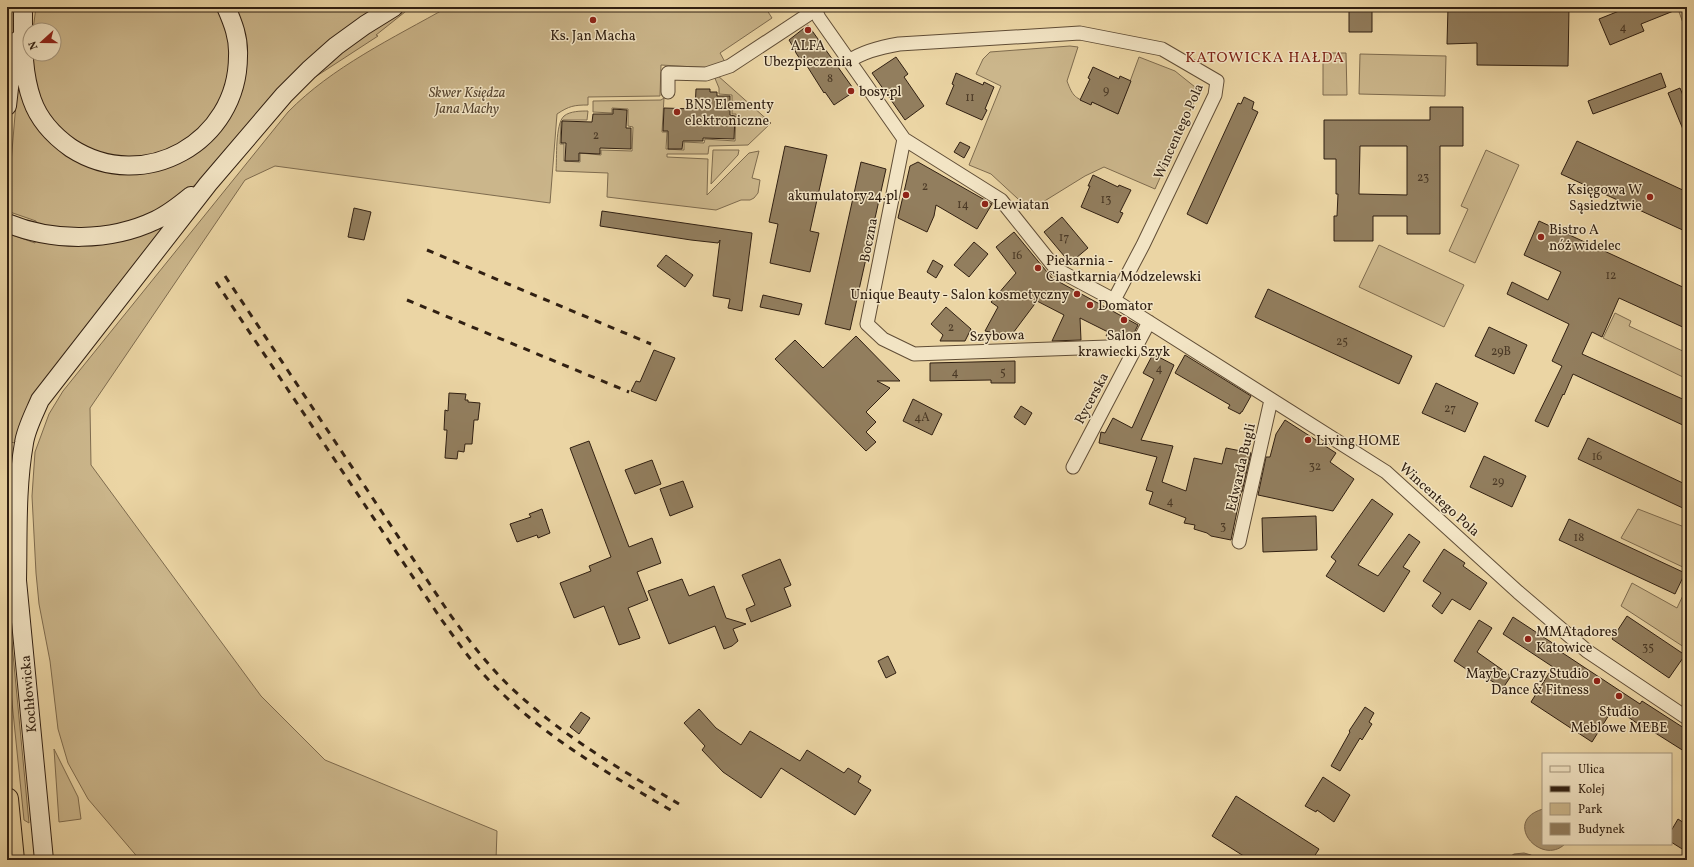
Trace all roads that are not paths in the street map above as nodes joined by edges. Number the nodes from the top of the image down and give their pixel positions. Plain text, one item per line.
1 (226, 7) edge
2 (394, 7) edge
3 (815, 9) edge
4 (23, 10) edge
5 (849, 61) junction
6 (668, 92) dead end
7 (7, 106) edge
8 (904, 139) junction
9 (208, 184) junction
10 (7, 223) edge
11 (1114, 300) junction
12 (1149, 322) junction
13 (867, 324) joint
14 (1136, 346) junction
15 (1271, 400) junction
16 (1073, 467) dead end
17 (7, 504) edge
18 (1239, 542) dead end
19 (17, 581) junction
20 (1687, 718) edge
21 (7, 799) edge
22 (13, 860) edge
23 (44, 860) edge

1 - 4 main road
2 - 9 main road
3 - 5 street, Wincentego Pola
3 - 6 street, Wincentego Pola
4 - 7 main road
5 - 8 street, Wincentego Pola
5 - 11 street, Wincentego Pola
8 - 11 street, Wincentego Pola
8 - 13 street, Boczna
9 - 10 main road
9 - 19 main road
11 - 12 street, Wincentego Pola
12 - 14 street, Rycerska
12 - 15 street, Wincentego Pola
13 - 14 street, Szybowa
14 - 16 street, Rycerska
15 - 18 street, Edwarda Bugli
15 - 20 street, Wincentego Pola
17 - 19 main road, Kochłowicka
19 - 23 main road, Kochłowicka
21 - 22 highway

